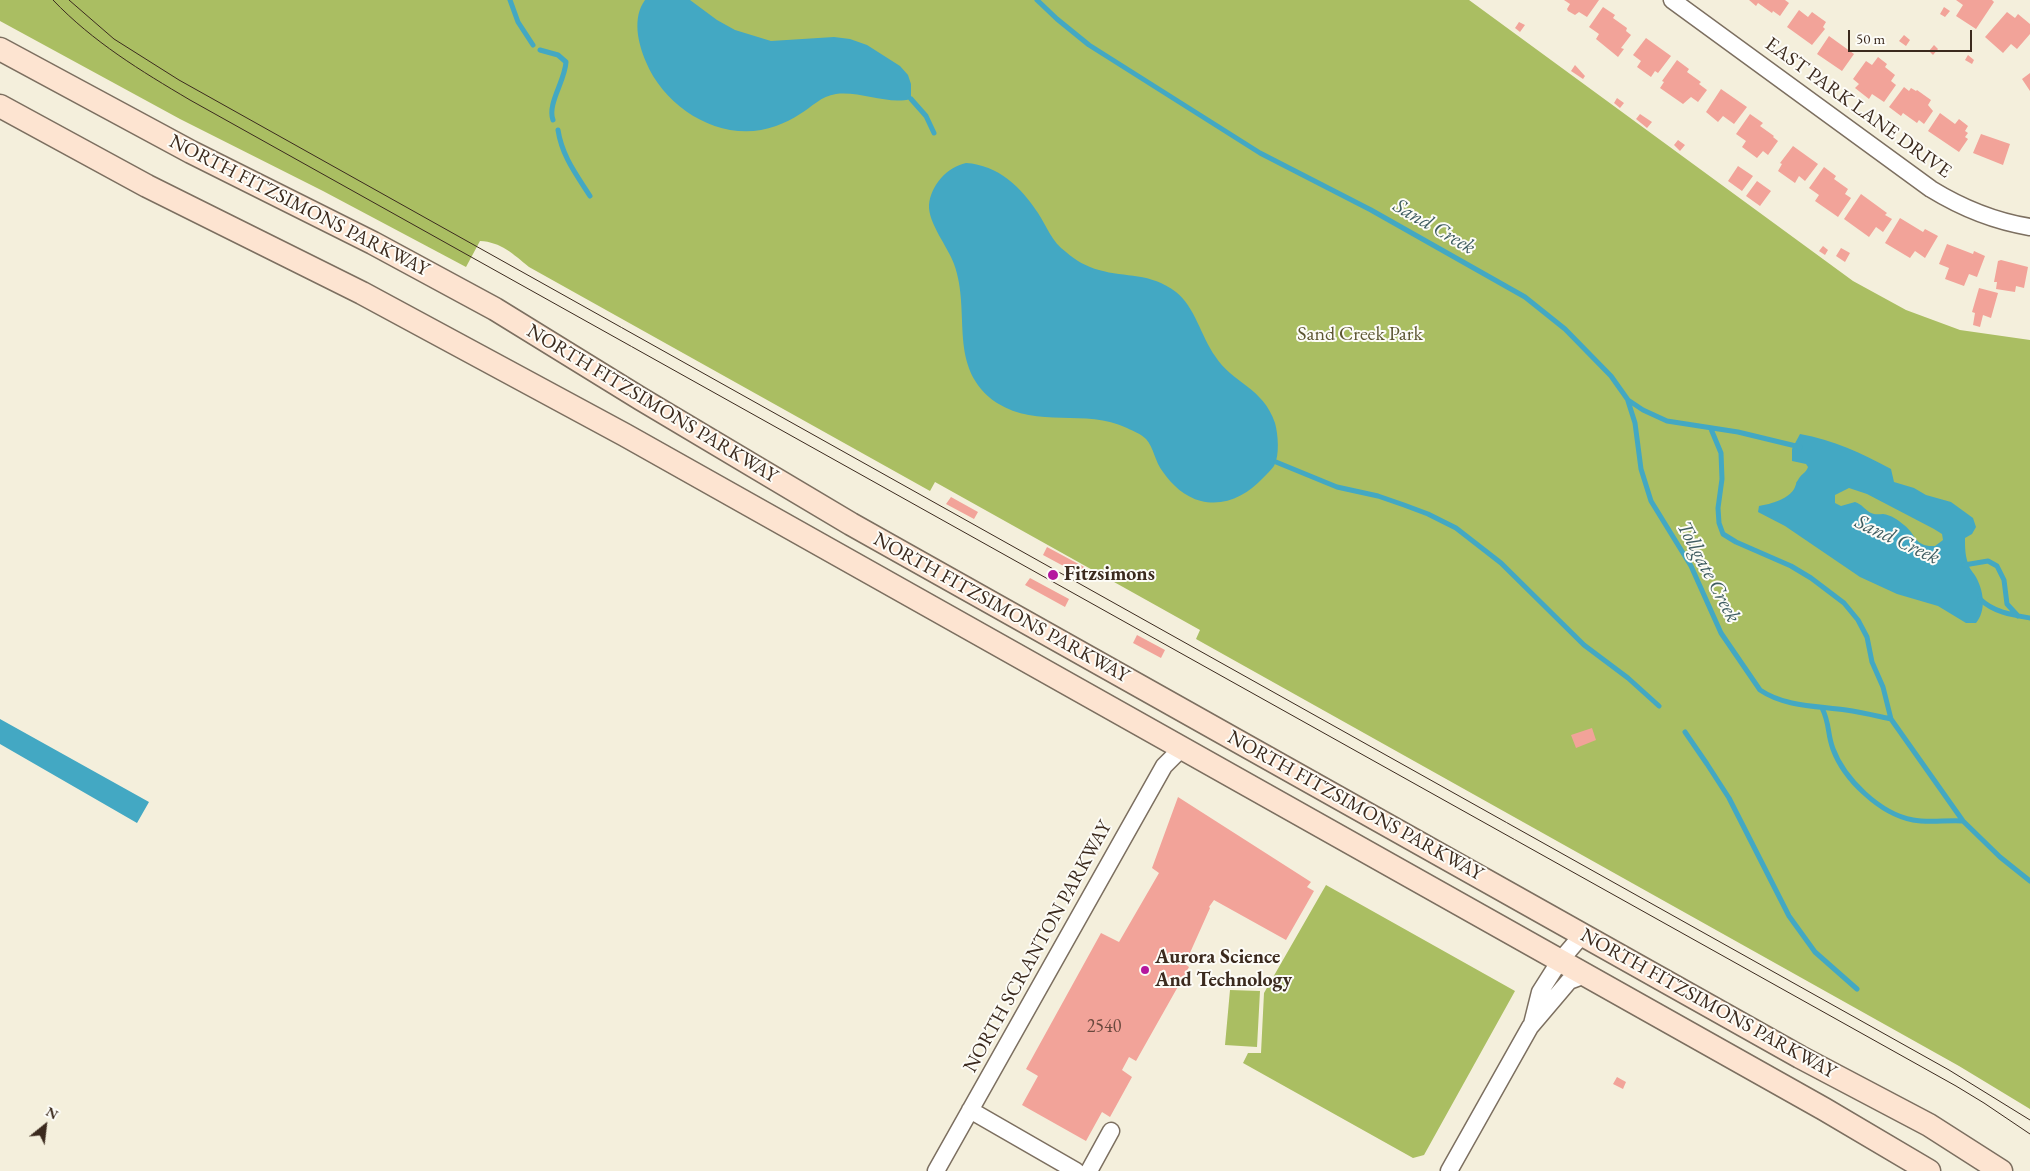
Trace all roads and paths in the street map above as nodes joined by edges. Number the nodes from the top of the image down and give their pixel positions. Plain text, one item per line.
1 (1672, 0) edge
2 (0, 49) edge
3 (0, 106) edge
4 (2030, 226) edge
5 (1182, 748) junction
6 (1584, 934) junction
7 (1559, 962) junction
8 (1585, 975) junction
9 (1532, 1025) junction
10 (970, 1110) junction
11 (1111, 1131) dead end
12 (936, 1171) edge
13 (1076, 1171) edge
14 (1089, 1171) edge
15 (1449, 1171) edge
16 (1929, 1171) edge
17 (2001, 1171) edge

1 - 4 street, EAST PARK LANE DRIVE
2 - 6 main road, NORTH FITZSIMONS PARKWAY
3 - 5 main road, NORTH FITZSIMONS PARKWAY
5 - 7 main road, NORTH FITZSIMONS PARKWAY
5 - 10 street, NORTH SCRANTON PARKWAY
6 - 7 street
6 - 17 main road, NORTH FITZSIMONS PARKWAY
7 - 8 main road, NORTH FITZSIMONS PARKWAY
7 - 9 street
8 - 9 street
8 - 16 main road, NORTH FITZSIMONS PARKWAY
9 - 15 street
10 - 12 street, NORTH SCRANTON PARKWAY
10 - 13 street
11 - 14 street

